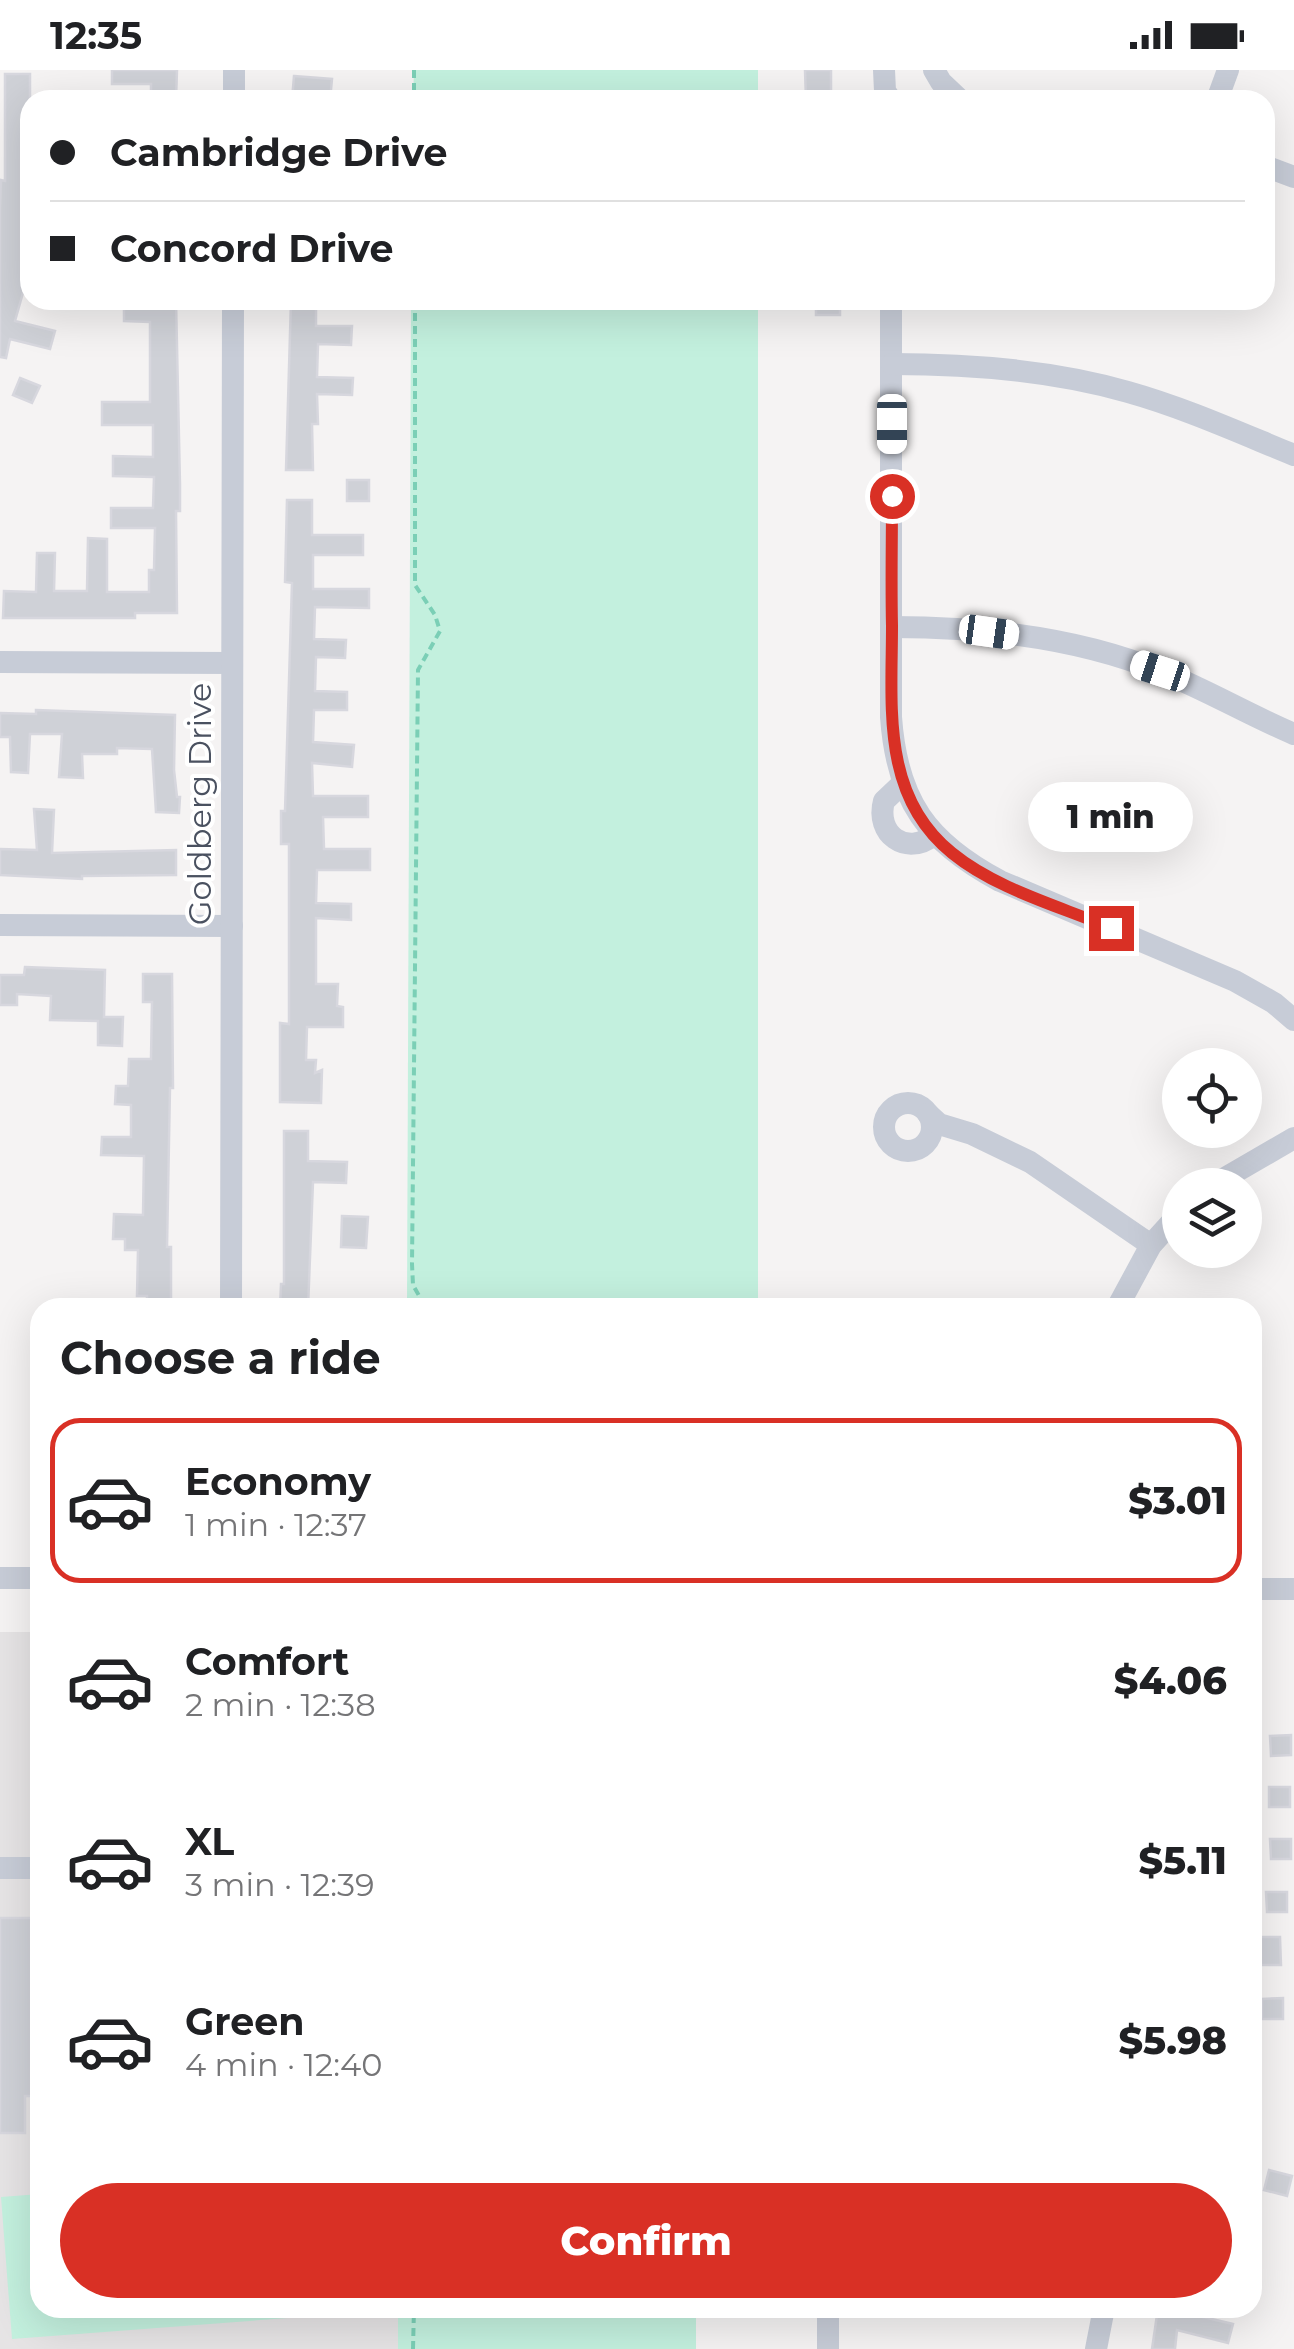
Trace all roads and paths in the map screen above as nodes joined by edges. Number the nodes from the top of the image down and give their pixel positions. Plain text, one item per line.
1 (934, 70) edge
2 (949, 90) edge
3 (233, 310) edge
4 (415, 310) edge
5 (891, 310) edge
6 (892, 364) junction
7 (1294, 455) edge
8 (892, 626) junction
9 (0, 662) edge
10 (231, 664) junction
11 (1294, 734) edge
12 (903, 783) junction
13 (934, 835) junction
14 (0, 925) edge
15 (232, 926) junction
16 (1294, 1020) edge
17 (928, 1114) junction
18 (952, 1130) junction
19 (1294, 1138) edge
20 (925, 1144) junction
21 (1242, 1168) edge
22 (1162, 1232) edge
23 (1151, 1245) junction
24 (231, 1298) edge
25 (420, 1298) edge
26 (1123, 1298) edge
27 (0, 1578) edge
28 (30, 1578) edge
29 (1262, 1589) edge
30 (1294, 1589) edge
31 (0, 1868) edge
32 (30, 1868) edge
33 (414, 2318) edge
34 (828, 2318) edge
35 (1102, 2318) edge
36 (413, 2349) edge
37 (828, 2349) edge
38 (1096, 2349) edge

1 - 2 street
3 - 10 street, Goldberg Drive
4 - 25 path
5 - 6 street
6 - 7 street
6 - 8 street
8 - 11 street
8 - 12 street
9 - 10 street
10 - 15 street, Goldberg Drive
12 - 13 street
12 - 13 street
13 - 16 street
14 - 15 street
15 - 24 street, Goldberg Drive
17 - 18 street
17 - 20 street
17 - 20 street
18 - 20 street
18 - 23 street
19 - 21 street
22 - 23 street
23 - 26 street
27 - 28 street
29 - 30 street
31 - 32 street
33 - 36 path
34 - 37 street
35 - 38 street

